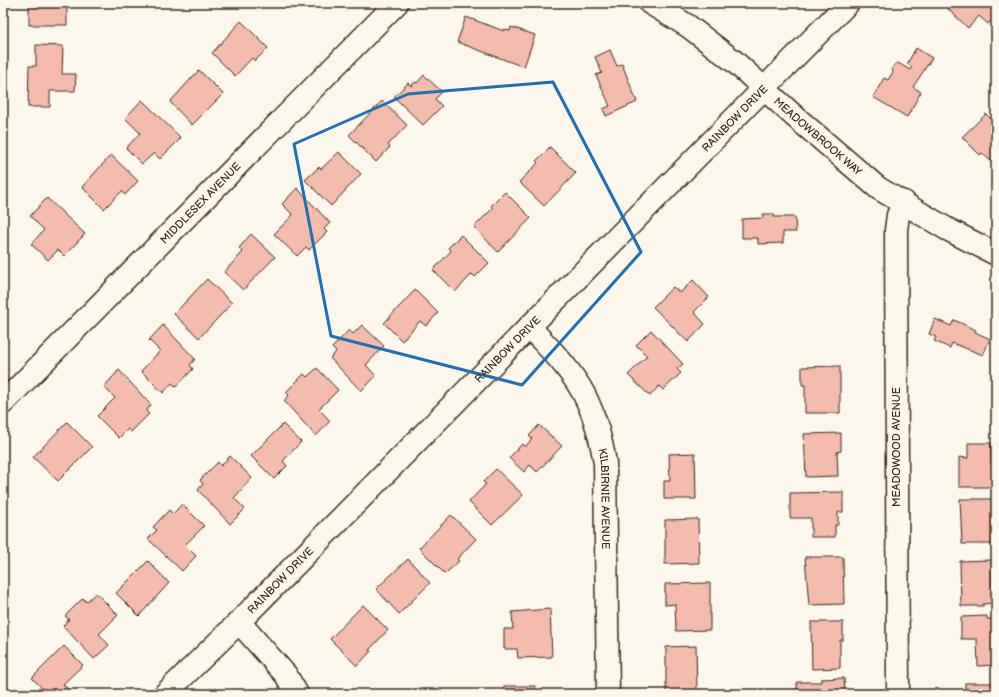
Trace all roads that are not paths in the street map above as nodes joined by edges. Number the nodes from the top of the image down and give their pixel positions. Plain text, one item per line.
1 (397, 3) edge
2 (650, 3) edge
3 (848, 3) edge
4 (764, 88) junction
5 (904, 202) junction
6 (996, 254) edge
7 (529, 327) junction
8 (3, 403) edge
9 (238, 622) junction
10 (165, 694) edge
11 (297, 694) edge
12 (608, 694) edge
13 (898, 694) edge

1 - 8 street, MIDDLESEX AVENUE
2 - 4 street, MEADOWBROOK WAY
3 - 4 street, RAINBOW DRIVE
4 - 5 street, MEADOWBROOK WAY
4 - 7 street, RAINBOW DRIVE
5 - 6 street, MEADOWBROOK WAY
5 - 13 street, MEADOWOOD AVENUE
7 - 9 street, RAINBOW DRIVE
7 - 12 street, KILBIRNIE AVENUE
9 - 10 street, RAINBOW DRIVE
9 - 11 street

